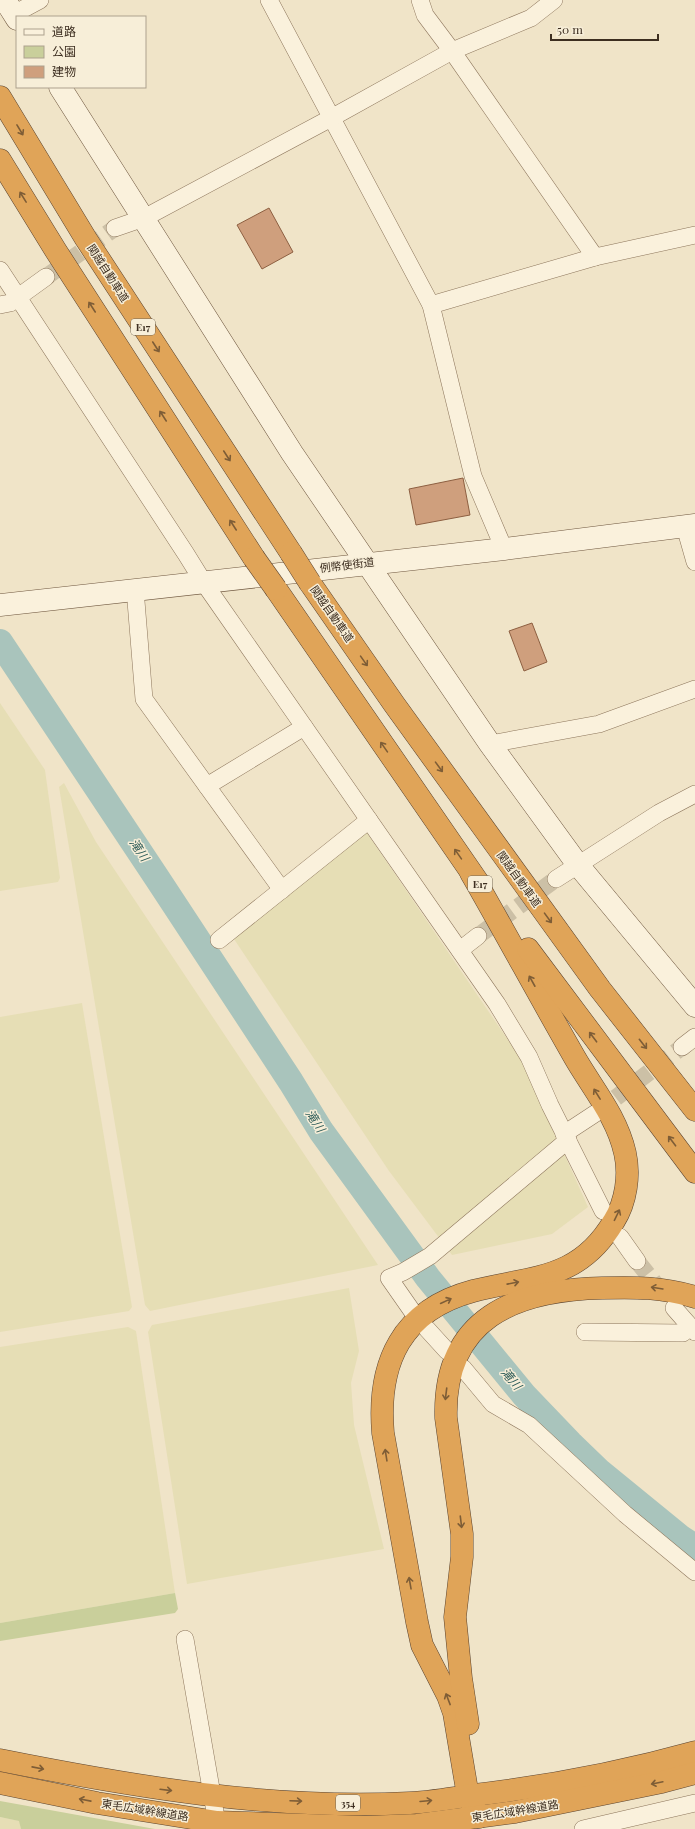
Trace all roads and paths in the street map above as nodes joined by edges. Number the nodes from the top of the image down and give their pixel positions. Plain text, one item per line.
1 (40, 0) edge
2 (269, 0) edge
3 (420, 0) edge
4 (554, 0) edge
5 (12, 11) edge
6 (452, 51) junction
7 (61, 88) edge
8 (0, 97) edge
9 (332, 117) junction
10 (0, 160) edge
11 (144, 218) junction
12 (115, 228) tunnel mouth
13 (695, 235) edge
14 (595, 257) junction
15 (0, 270) edge
16 (46, 277) tunnel mouth
17 (18, 297) junction
18 (431, 305) junction
19 (0, 306) edge
20 (690, 526) edge
21 (504, 549) junction
22 (695, 562) edge
23 (368, 563) junction
24 (204, 583) junction
25 (135, 589) junction
26 (0, 605) edge
27 (695, 689) edge
28 (304, 727) junction
29 (490, 744) junction
30 (207, 786) junction
31 (695, 794) edge
32 (369, 820) junction
33 (578, 865) junction
34 (472, 873) junction
35 (556, 878) tunnel mouth
36 (282, 890) junction
37 (478, 936) tunnel mouth
38 (219, 940) dead end
39 (460, 950) junction
40 (695, 1006) edge
41 (695, 1110) edge
42 (596, 1113) tunnel mouth
43 (566, 1137) junction
44 (695, 1172) edge
45 (603, 1211) dead end
46 (620, 1236) dead end
47 (637, 1262) tunnel mouth
48 (695, 1297) edge
49 (674, 1308) tunnel mouth
50 (420, 1319) junction
51 (692, 1330) edge
52 (585, 1332) dead end
53 (455, 1359) junction
54 (695, 1572) edge
55 (186, 1639) dead end
56 (695, 1752) edge
57 (0, 1760) edge
58 (695, 1773) edge
59 (0, 1783) edge
60 (212, 1796) junction
61 (473, 1796) junction
62 (695, 1803) edge
63 (483, 1823) edge
64 (218, 1825) edge
65 (583, 1829) edge

1 - 5 street
2 - 9 street
3 - 6 street
4 - 6 street
6 - 9 street
6 - 14 street
7 - 11 street
8 -> 41 highway, 関越自動車道 / E17, bridge
9 - 11 street
9 - 18 street
34 -> 10 highway, E17, bridge
11 - 12 street
11 - 23 street
13 - 14 street
14 - 18 street
15 - 17 street
16 - 17 street
17 - 19 street
17 - 24 street
18 - 21 street
20 - 21 street, 例幣使街道
20 - 22 street
21 - 23 street, 例幣使街道
23 - 24 street, 例幣使街道
23 - 29 street
24 - 25 street, 例幣使街道
24 - 28 street
25 - 26 street, 例幣使街道
25 - 30 street
27 - 29 street
28 - 30 street
28 - 32 street
29 - 33 street
30 - 36 street
31 - 33 street
32 - 36 street
32 - 39 street
33 - 35 street
33 - 40 street
44 -> 34 highway, E17
50 -> 34 highway
36 - 38 street
37 - 39 street
39 - 43 street
42 - 43 street
43 - 45 street
43 - 50 street
46 - 47 street
48 -> 53 highway
49 - 51 street
50 - 53 street
61 -> 50 highway
51 - 52 street
53 - 54 street
53 -> 61 highway
55 - 60 street
56 - 61 highway, 東毛広域幹線道路 / 354
57 -> 60 highway, 東毛広域幹線道路 / 354
58 -> 63 highway, 東毛広域幹線道路 / 354
64 -> 59 highway, 東毛広域幹線道路 / 354
60 -> 61 highway, 東毛広域幹線道路 / 354
60 - 64 street
61 - 63 highway
62 - 65 street
63 - 64 highway, 東毛広域幹線道路 / 354

